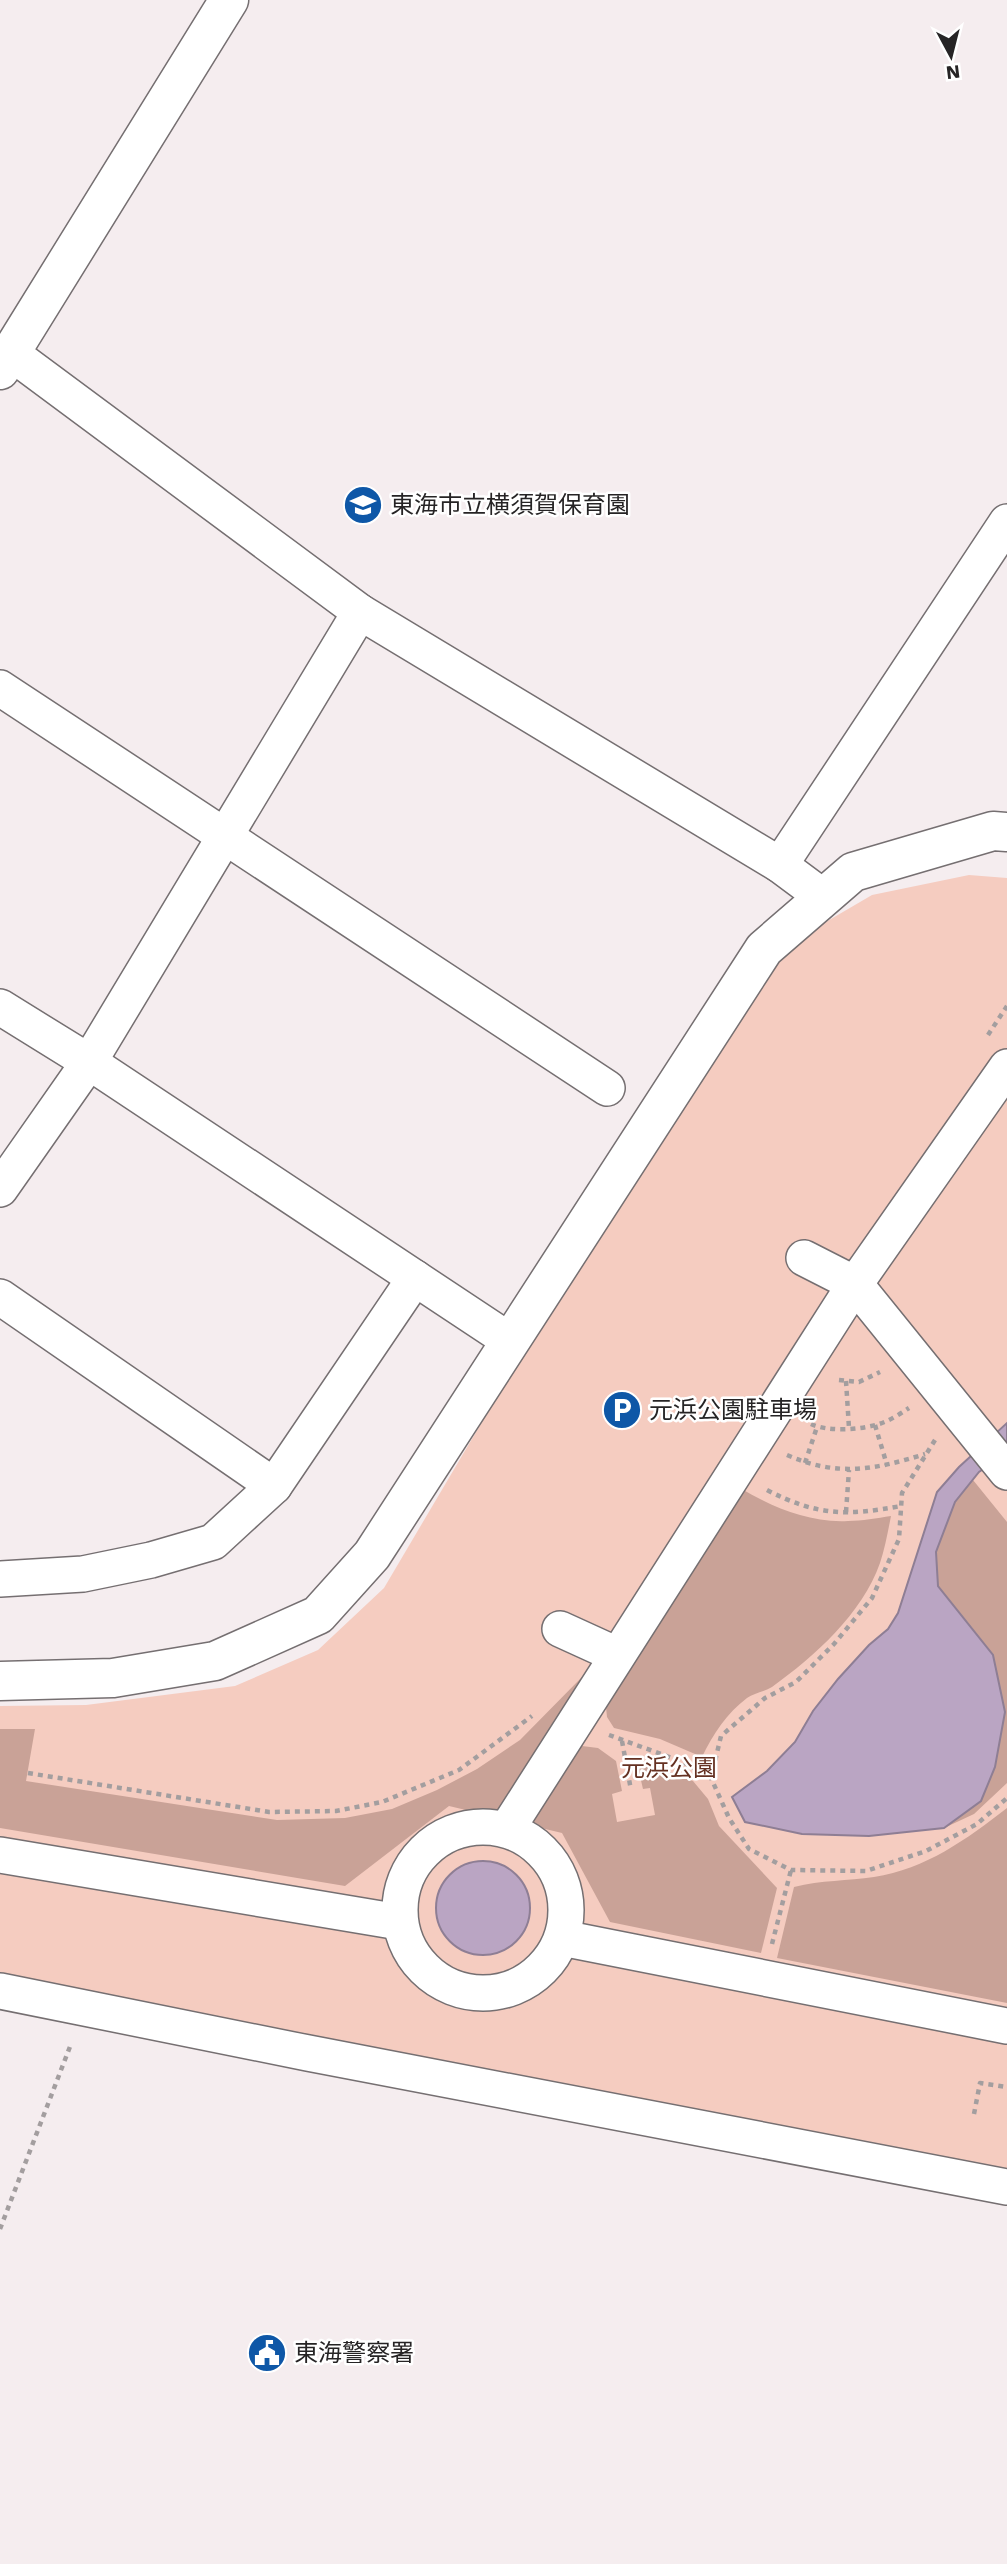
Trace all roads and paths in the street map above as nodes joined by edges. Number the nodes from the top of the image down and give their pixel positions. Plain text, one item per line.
1 (229, 0) edge
2 (6, 362) edge
3 (1007, 522) edge
4 (360, 612) junction
5 (0, 688) edge
6 (1007, 832) edge
7 (225, 837) junction
8 (780, 865) junction
9 (823, 897) junction
10 (0, 1007) edge
11 (89, 1062) junction
12 (1007, 1068) edge
13 (607, 1088) dead end
14 (0, 1189) edge
15 (804, 1258) dead end
16 (415, 1278) junction
17 (855, 1284) junction
18 (0, 1297) edge
19 (510, 1341) junction
20 (912, 1354) junction
21 (802, 1367) junction
22 (846, 1381) junction
23 (948, 1399) junction
24 (776, 1408) junction
25 (875, 1425) junction
26 (817, 1427) junction
27 (849, 1428) junction
28 (754, 1441) junction
29 (925, 1454) junction
30 (805, 1463) junction
31 (887, 1465) junction
32 (849, 1470) junction
33 (734, 1472) junction
34 (1007, 1472) edge
35 (274, 1486) junction
36 (901, 1506) junction
37 (846, 1513) junction
38 (0, 1579) edge
39 (560, 1629) dead end
40 (617, 1655) junction
41 (0, 1681) edge
42 (537, 1711) dead end
43 (575, 1721) junction
44 (622, 1740) junction
45 (28, 1773) dead end
46 (711, 1778) junction
47 (631, 1790) dead end
48 (1007, 1798) edge
49 (507, 1829) junction
50 (0, 1855) edge
51 (791, 1870) junction
52 (399, 1922) junction
53 (562, 1938) junction
54 (763, 1978) junction
55 (0, 1991) edge
56 (85, 2008) junction
57 (1007, 2026) edge
58 (1007, 2087) edge
59 (974, 2114) dead end
60 (1007, 2187) edge
61 (0, 2229) edge

1 - 2 street
2 - 4 street
3 - 8 street
4 - 7 street
4 - 8 street
5 - 7 street
6 - 9 street
7 - 11 street
7 - 13 street
8 - 9 street
9 - 19 street
10 - 11 street
11 - 14 street
11 - 16 street
12 - 17 street
15 - 17 street
16 - 19 street
16 - 35 street
17 - 20 street
17 - 21 street
18 - 35 street
19 - 41 street
20 - 22 path
20 - 23 street
21 - 22 path
21 - 24 street
22 - 27 path
23 - 25 path
23 - 29 path
23 - 34 street
24 - 26 path
24 - 28 street
25 - 27 path
25 - 31 path
26 - 27 path
26 - 30 path
28 - 30 path
28 - 33 street
29 - 31 path
29 - 36 path
30 - 32 path
31 - 32 path
32 - 37 path
33 - 37 path
33 - 40 street
35 - 38 street
36 - 37 path
36 - 46 path
39 - 40 street
40 - 43 street
42 - 45 path
43 - 44 path
43 - 49 street
44 - 46 path
44 - 47 path
46 - 51 path
48 - 51 path
49 - 52 street
49 - 53 street
50 - 52 street
51 - 54 path
52 - 53 street
53 - 54 street
54 - 57 street
55 - 56 street
56 - 60 street
56 - 61 path
58 - 59 path

